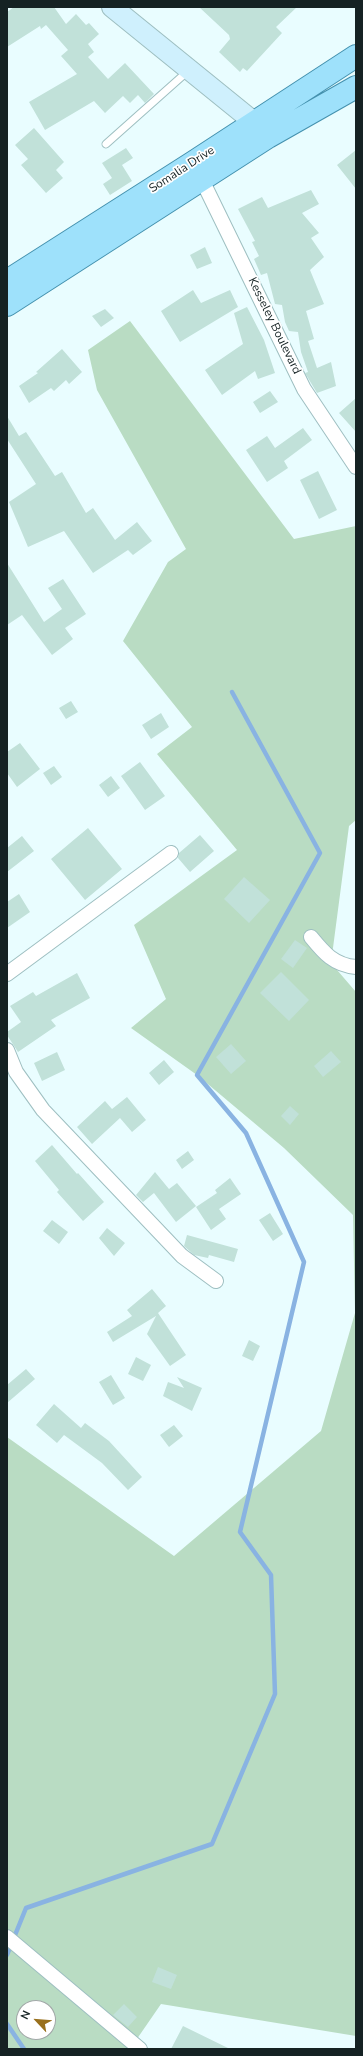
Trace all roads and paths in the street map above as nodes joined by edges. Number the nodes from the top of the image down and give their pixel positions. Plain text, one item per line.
1 (112, 7) edge
2 (356, 56) edge
3 (189, 69) junction
4 (356, 87) edge
5 (262, 130) junction
6 (106, 144) dead end
7 (202, 180) junction
8 (7, 281) edge
9 (7, 305) edge
10 (356, 466) edge
11 (171, 853) dead end
12 (311, 937) dead end
13 (356, 967) edge
14 (7, 974) edge
15 (7, 1050) edge
16 (11, 1076) edge
17 (216, 1281) dead end
18 (7, 1937) edge
19 (140, 2049) edge

1 - 3 main road
2 - 5 main road, Somalia Drive
3 - 5 main road
3 - 6 lane
4 - 5 main road, Somalia Drive
5 - 7 main road, Somalia Drive
5 - 8 main road, Somalia Drive
7 - 9 main road, Somalia Drive
7 - 10 street, Kesseley Boulevard
11 - 14 street
12 - 13 street
15 - 16 street
16 - 17 street
18 - 19 street

